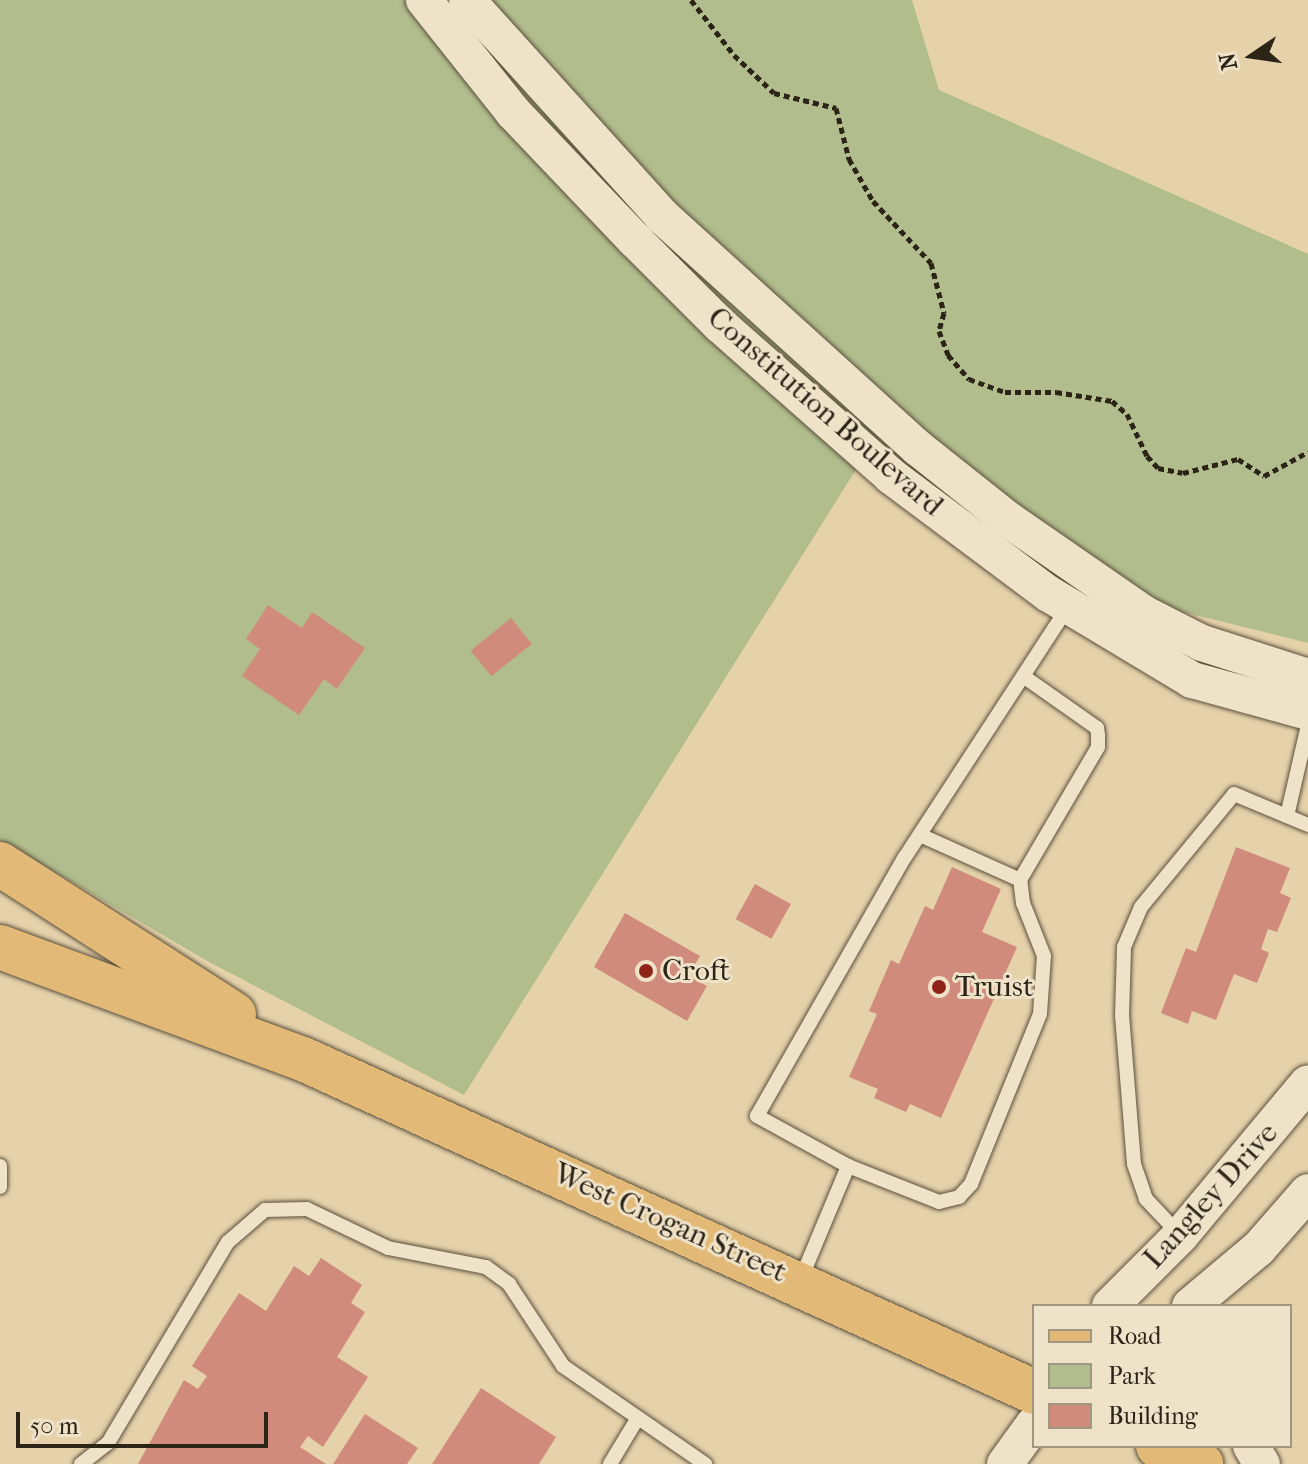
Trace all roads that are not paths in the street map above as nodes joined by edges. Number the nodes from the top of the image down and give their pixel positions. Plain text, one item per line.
1 (424, 0) edge
2 (467, 0) edge
3 (1068, 607) junction
4 (1023, 676) junction
5 (1308, 677) edge
6 (1308, 712) edge
7 (1308, 725) edge
8 (1287, 816) junction
9 (1308, 825) edge
10 (920, 835) junction
11 (0, 864) edge
12 (1020, 880) junction
13 (0, 947) edge
14 (303, 1059) junction
15 (1308, 1083) edge
16 (0, 1166) edge
17 (848, 1166) junction
18 (0, 1187) edge
19 (1308, 1192) edge
20 (1180, 1236) junction
21 (800, 1282) junction
22 (1206, 1300) edge
23 (1112, 1304) edge
24 (1032, 1391) edge
25 (636, 1421) junction
26 (1032, 1427) edge
27 (1163, 1448) edge
28 (81, 1464) edge
29 (610, 1464) edge
30 (705, 1464) edge
31 (1005, 1464) edge
32 (1201, 1464) edge

1 - 3 street, Constitution Boulevard
2 - 5 street, Constitution Boulevard
3 - 4 lane
3 - 6 street, Constitution Boulevard
4 - 10 lane
4 - 12 lane
7 - 8 lane
8 - 9 lane
8 - 20 lane
10 - 12 lane
10 - 17 lane
11 - 14 main road, West Crogan Street
12 - 17 lane
13 - 14 main road, West Crogan Street
14 - 21 main road, West Crogan Street
15 - 20 street, Langley Drive
16 - 18 lane
17 - 21 lane
19 - 22 street
20 - 23 street, Langley Drive
21 - 24 main road, West Crogan Street
25 - 28 lane
25 - 29 lane
25 - 30 lane
26 - 31 street
27 - 32 main road

